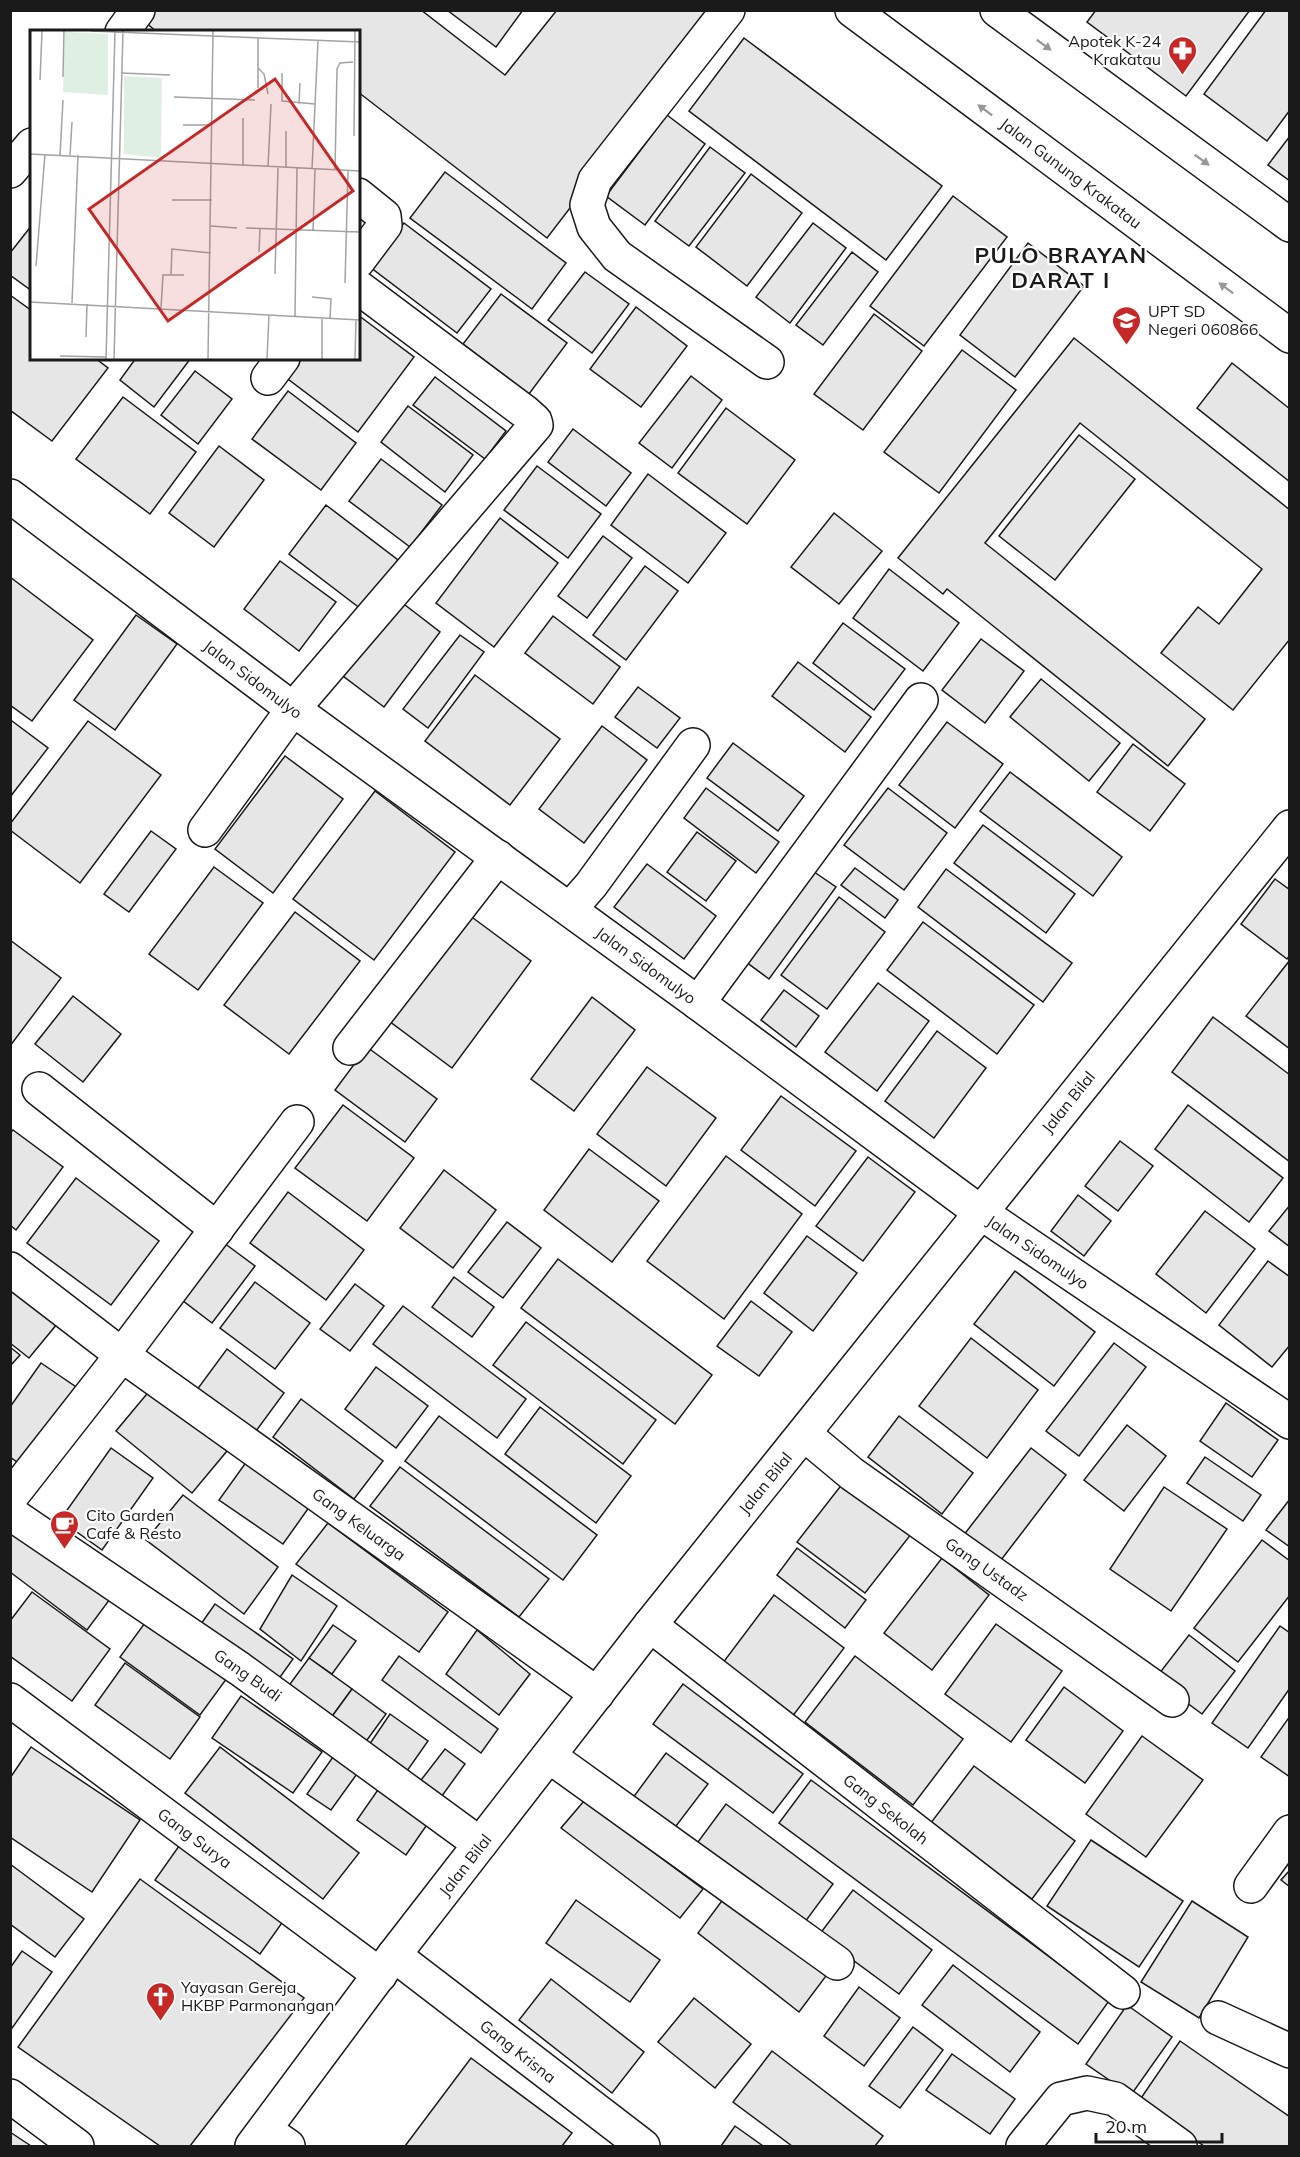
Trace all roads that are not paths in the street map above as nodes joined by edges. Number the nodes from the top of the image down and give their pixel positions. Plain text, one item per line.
1 (728, 10) edge
2 (852, 10) edge
3 (997, 10) edge
4 (30, 147) edge
5 (10, 171) edge
6 (360, 197) edge
7 (1290, 225) edge
8 (360, 258) edge
9 (360, 288) edge
10 (1290, 336) edge
11 (767, 363) dead end
12 (10, 496) edge
13 (921, 700) dead end
14 (293, 709) junction
15 (693, 745) dead end
16 (1290, 827) edge
17 (205, 830) dead end
18 (498, 857) junction
19 (570, 909) junction
20 (698, 1003) junction
21 (350, 1048) dead end
22 (39, 1089) dead end
23 (297, 1122) dead end
24 (980, 1212) junction
25 (217, 1229) junction
26 (10, 1269) edge
27 (122, 1355) junction
28 (1288, 1418) edge
29 (804, 1434) junction
30 (10, 1498) edge
31 (10, 1513) edge
32 (650, 1625) junction
33 (597, 1694) junction
34 (10, 1700) edge
35 (1172, 1700) dead end
36 (549, 1756) junction
37 (1290, 1832) edge
38 (480, 1844) junction
39 (1251, 1886) dead end
40 (837, 1963) dead end
41 (387, 1965) junction
42 (1123, 1992) dead end
43 (1218, 2019) dead end
44 (1290, 2051) edge
45 (10, 2096) edge
46 (268, 2141) edge
47 (76, 2146) edge
48 (643, 2146) edge
49 (1023, 2146) edge
50 (1180, 2146) edge

1 - 11 street
10 -> 2 street, Jalan Gunung Krakatau
3 -> 7 street
4 - 5 street
6 - 8 street
9 - 14 street
12 - 14 street, Jalan Sidomulyo
13 - 20 street
14 - 17 street
14 - 18 street, Jalan Sidomulyo
15 - 19 street
16 - 24 street, Jalan Bilal
18 - 19 street, Jalan Sidomulyo
18 - 21 street
19 - 20 street, Jalan Sidomulyo
20 - 24 street, Jalan Sidomulyo
22 - 25 street
23 - 25 street
24 - 28 street, Jalan Sidomulyo
24 - 29 street, Jalan Bilal
25 - 27 street
26 - 27 street, Gang Keluarga
27 - 30 street
27 - 33 street, Gang Keluarga
29 - 32 street, Jalan Bilal
29 - 35 street, Gang Ustadz
31 - 38 street, Gang Budi
32 - 33 street, Jalan Bilal
32 - 42 street, Gang Sekolah
33 - 36 street, Jalan Bilal
34 - 41 street, Gang Surya
36 - 38 street, Jalan Bilal
36 - 40 street
37 - 39 street
38 - 41 street, Jalan Bilal
41 - 46 street, Jalan Bilal
41 - 48 street, Gang Krisna
43 - 44 street
45 - 47 street
49 - 50 street

